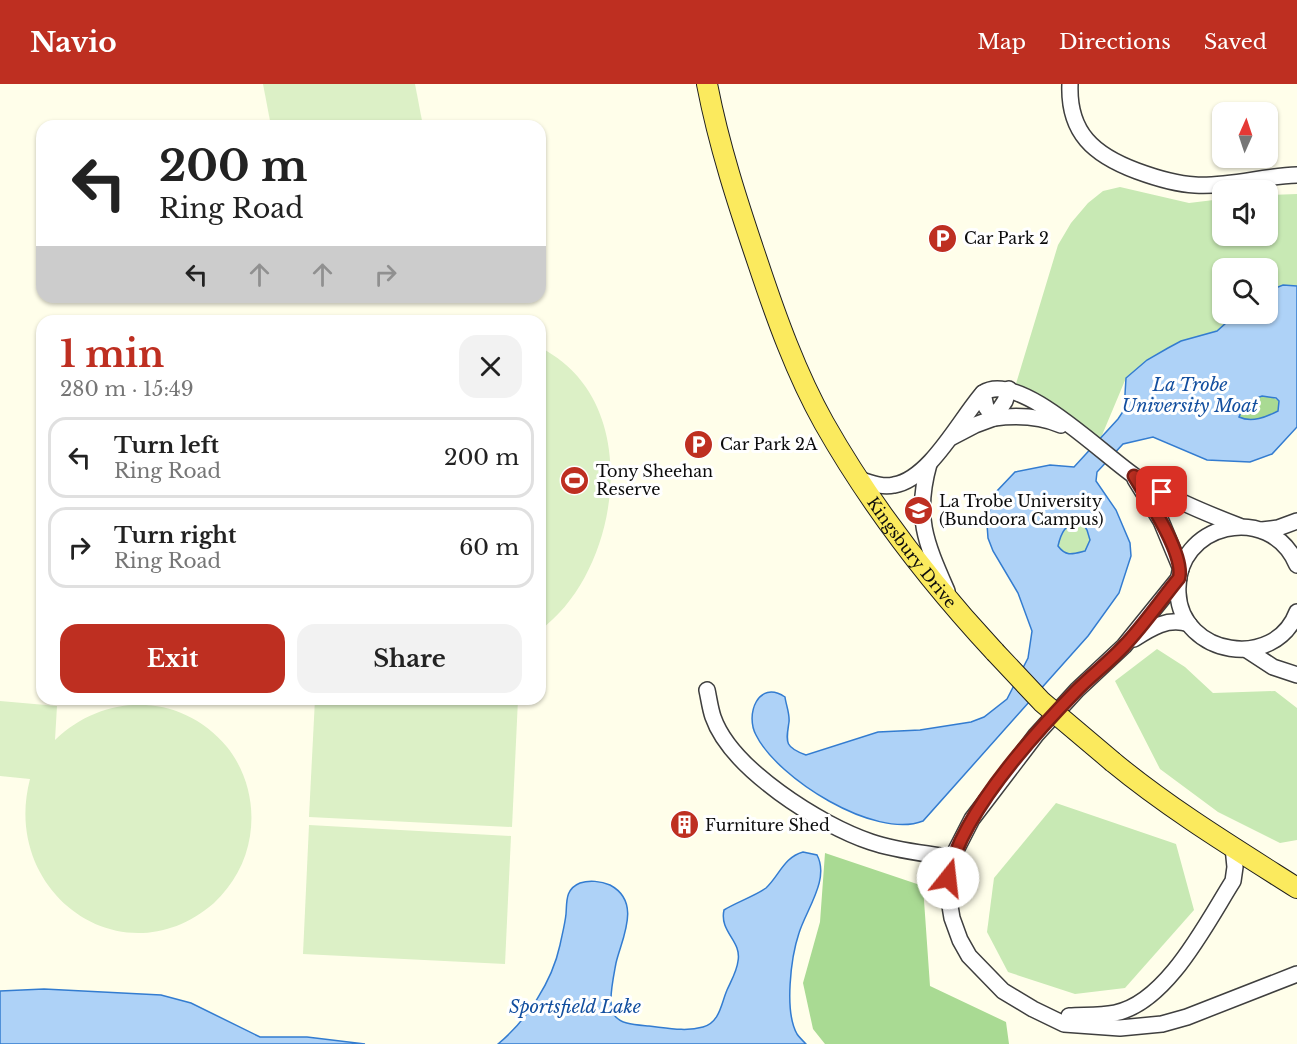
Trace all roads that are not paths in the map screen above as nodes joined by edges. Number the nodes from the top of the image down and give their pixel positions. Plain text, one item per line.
1 (707, 84) edge
2 (1070, 84) edge
3 (1297, 176) edge
4 (1009, 389) junction
5 (983, 393) junction
6 (994, 418) junction
7 (1083, 435) junction
8 (949, 438) junction
9 (929, 464) junction
10 (1134, 476) junction
11 (858, 478) junction
12 (1297, 521) edge
13 (1239, 526) junction
14 (1262, 530) junction
15 (1297, 565) edge
16 (1180, 573) junction
17 (955, 609) junction
18 (1297, 612) edge
19 (1189, 624) junction
20 (1124, 646) junction
21 (1247, 650) junction
22 (1297, 675) edge
23 (707, 690) dead end
24 (1233, 847) junction
25 (952, 858) junction
26 (1297, 888) edge
27 (1297, 974) edge
28 (1033, 1009) junction

1 - 11 main road, Kingsbury Drive
2 - 3 street
4 - 5 street
4 - 6 street
4 - 7 street
5 - 6 street
5 - 8 street
6 - 7 street
6 - 8 street
7 - 10 street
8 - 9 street
9 - 11 street
9 - 17 street
10 - 13 street
10 - 16 street
11 - 17 main road, Kingsbury Drive
12 - 14 street
13 - 14 street
13 - 16 street
14 - 15 street
16 - 19 street
16 - 20 street
17 - 24 main road, Kingsbury Drive, bridge
18 - 21 street
19 - 20 street
19 - 21 street
20 - 25 street
21 - 22 street
23 - 25 street
24 - 26 main road, Kingsbury Drive
24 - 28 street
25 - 28 street
27 - 28 street

